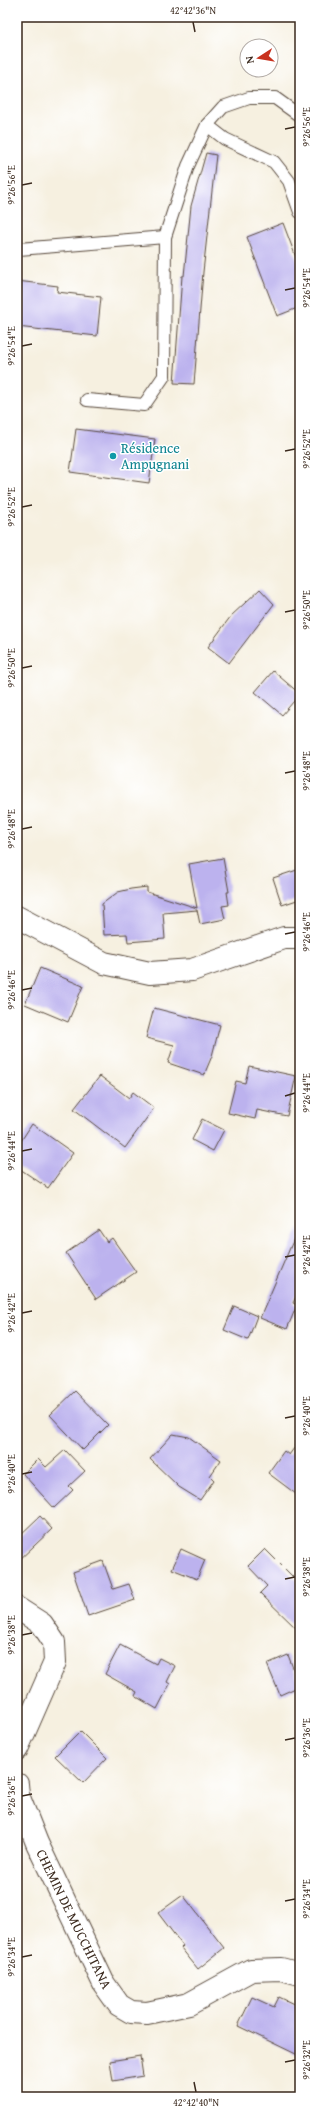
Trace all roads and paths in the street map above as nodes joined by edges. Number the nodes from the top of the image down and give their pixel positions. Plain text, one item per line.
1 (300, 116) edge
2 (207, 125) junction
3 (300, 212) edge
4 (165, 237) junction
5 (17, 252) edge
6 (87, 400) dead end
7 (17, 917) edge
8 (300, 938) edge
9 (17, 1608) edge
10 (17, 1749) edge
11 (17, 1784) edge
12 (300, 1974) edge

1 - 2 lane
2 - 3 lane
2 - 4 lane
4 - 5 lane
4 - 6 lane
7 - 8 street
9 - 10 street
11 - 12 street, CHEMIN DE MUCCHITANA

